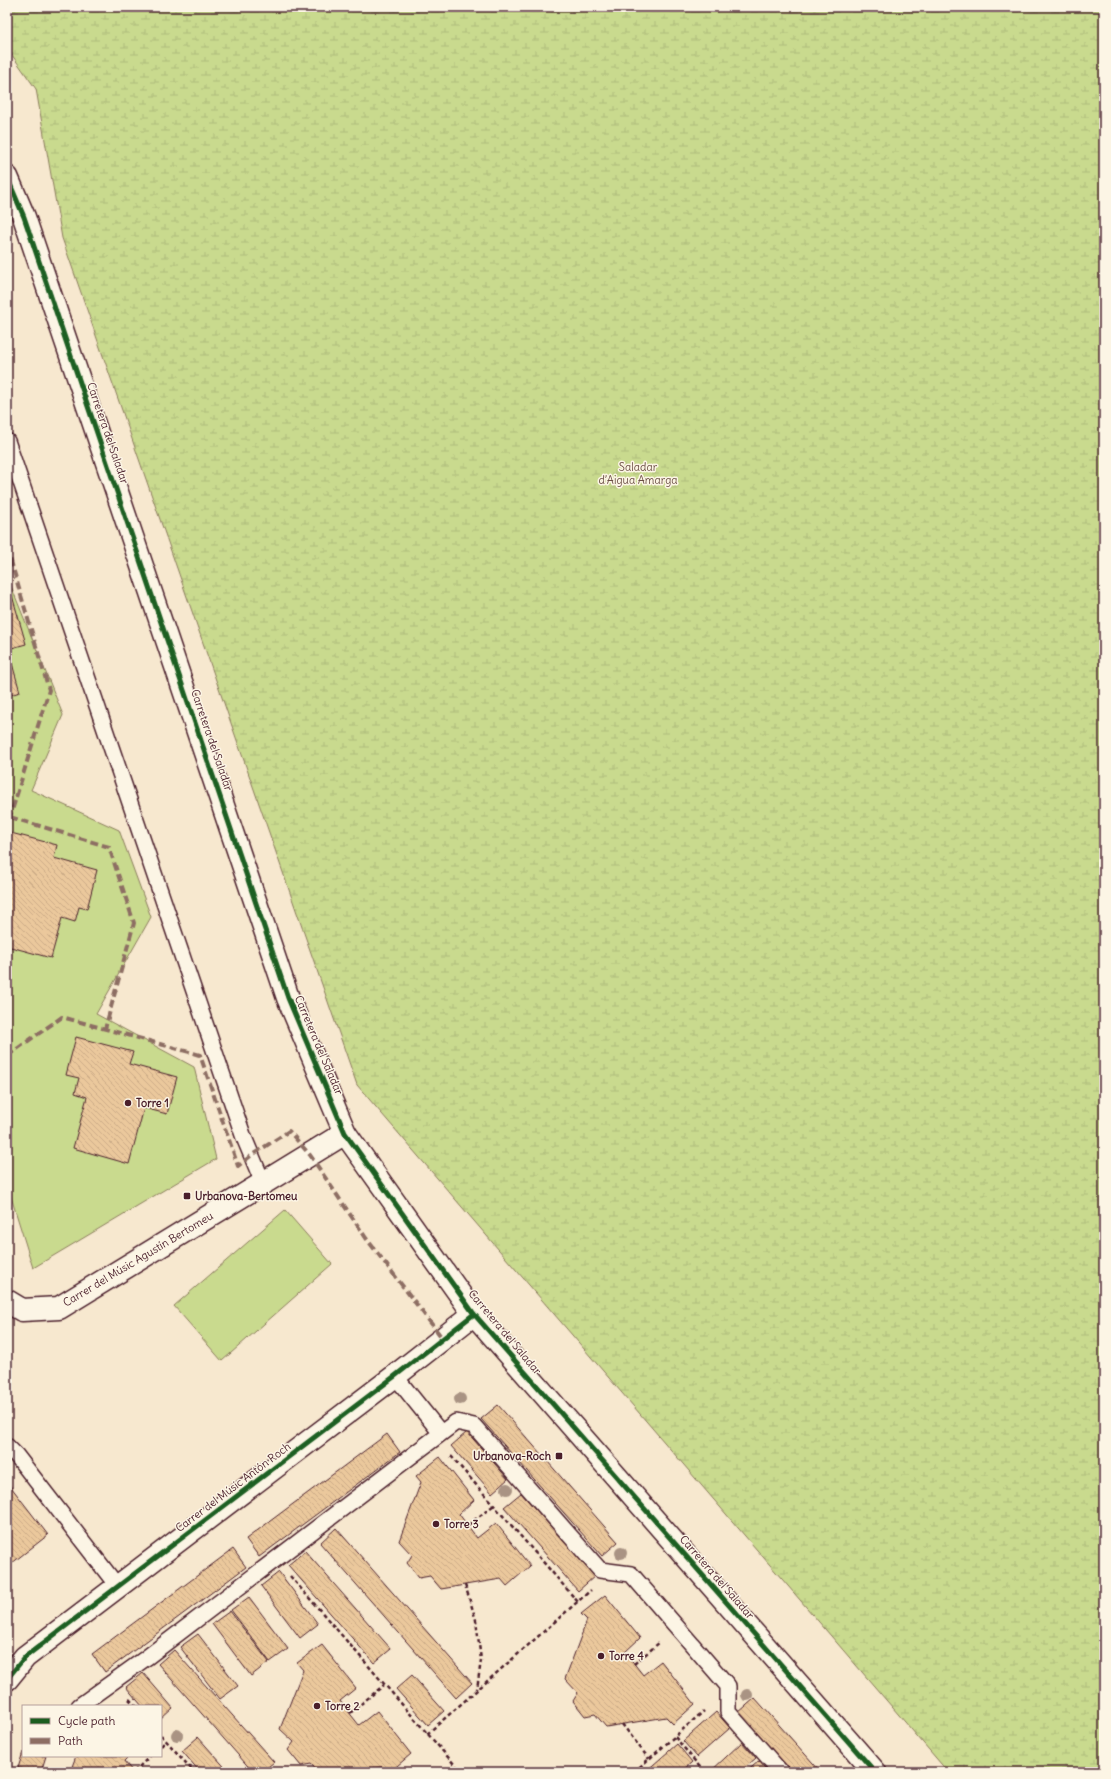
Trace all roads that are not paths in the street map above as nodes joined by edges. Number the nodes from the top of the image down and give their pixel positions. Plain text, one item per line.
1 (7, 177) edge
2 (7, 441) edge
3 (345, 1133) junction
4 (263, 1183) junction
5 (7, 1301) edge
6 (474, 1314) junction
7 (395, 1376) junction
8 (437, 1435) junction
9 (7, 1446) edge
10 (118, 1587) junction
11 (7, 1679) edge
12 (80, 1705) edge
13 (781, 1772) edge
14 (875, 1772) edge

1 - 3 street, Carretera del Saladar
2 - 4 lane
3 - 4 street, Carrer del Músic Agustín Bertomeu
3 - 6 street, Carretera del Saladar
4 - 5 street, Carrer del Músic Agustín Bertomeu
6 - 7 street, Carrer del Músic Antón Roch
6 - 14 street, Carretera del Saladar
7 - 8 lane
7 - 10 street, Carrer del Músic Antón Roch
8 - 12 lane
8 - 13 lane
9 - 10 lane
10 - 11 street, Carrer del Músic Antón Roch

